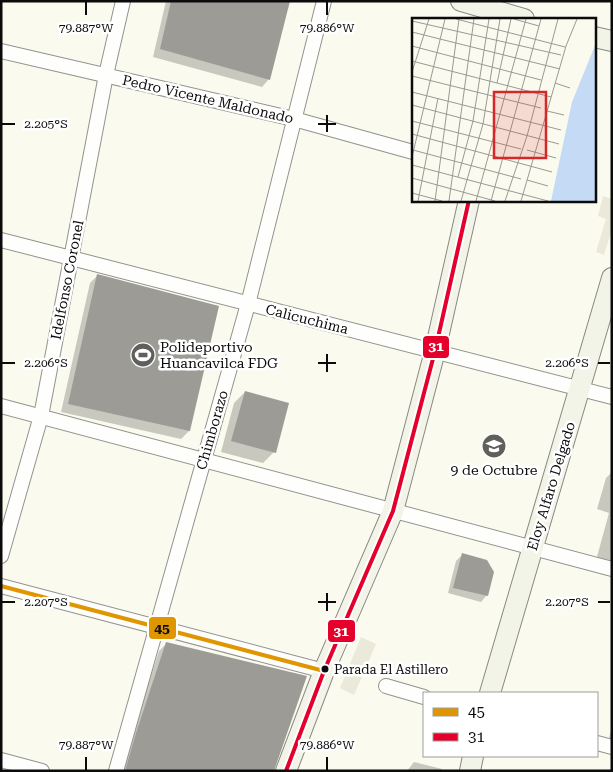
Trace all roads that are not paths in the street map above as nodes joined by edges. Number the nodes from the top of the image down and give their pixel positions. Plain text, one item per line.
1 (123, 1) edge
2 (324, 1) edge
3 (460, 1) edge
4 (520, 14) edge
5 (596, 37) edge
6 (612, 41) edge
7 (1, 51) edge
8 (106, 75) junction
9 (294, 119) junction
10 (412, 152) edge
11 (469, 201) edge
12 (1, 240) edge
13 (70, 258) junction
14 (612, 278) edge
15 (248, 304) junction
16 (435, 351) junction
17 (580, 388) junction
18 (612, 397) edge
19 (1, 406) edge
20 (41, 416) junction
21 (204, 460) junction
22 (393, 511) junction
23 (532, 548) junction
24 (1, 556) edge
25 (612, 569) edge
26 (1, 586) edge
27 (157, 627) junction
28 (324, 671) junction
29 (386, 686) dead end
30 (490, 692) edge
31 (423, 697) edge
32 (598, 743) edge
33 (612, 747) edge
34 (474, 757) edge
35 (1, 760) edge
36 (42, 771) edge
37 (116, 771) edge
38 (286, 771) edge
39 (470, 771) edge

1 - 8 street, Idelfonso Coronel
2 - 9 street, Chimborazo
3 - 4 main road
5 - 6 main road
7 - 8 street, Pedro Vicente Maldonado
8 - 9 street, Pedro Vicente Maldonado
8 - 13 street, Idelfonso Coronel
9 - 10 street, Pedro Vicente Maldonado
9 - 15 street, Chimborazo
11 - 16 main road
12 - 13 street, Calicuchima
13 - 15 street, Calicuchima
13 - 20 street, Idelfonso Coronel
14 - 17 main road, Eloy Alfaro Delgado
15 - 16 street, Calicuchima
15 - 21 street, Chimborazo
16 - 17 street, Calicuchima
16 - 22 main road
17 - 18 street, Calicuchima
17 - 23 main road, Eloy Alfaro Delgado
19 - 20 street
20 - 21 street
20 - 24 street, Idelfonso Coronel
21 - 22 street
21 - 27 street, Chimborazo
22 - 23 street
22 - 28 main road
23 - 25 street
23 - 30 main road, Eloy Alfaro Delgado
26 - 27 street
27 - 28 street
27 - 37 street, Chimborazo
28 - 38 main road
29 - 31 street
32 - 33 street
34 - 39 main road
35 - 36 street

